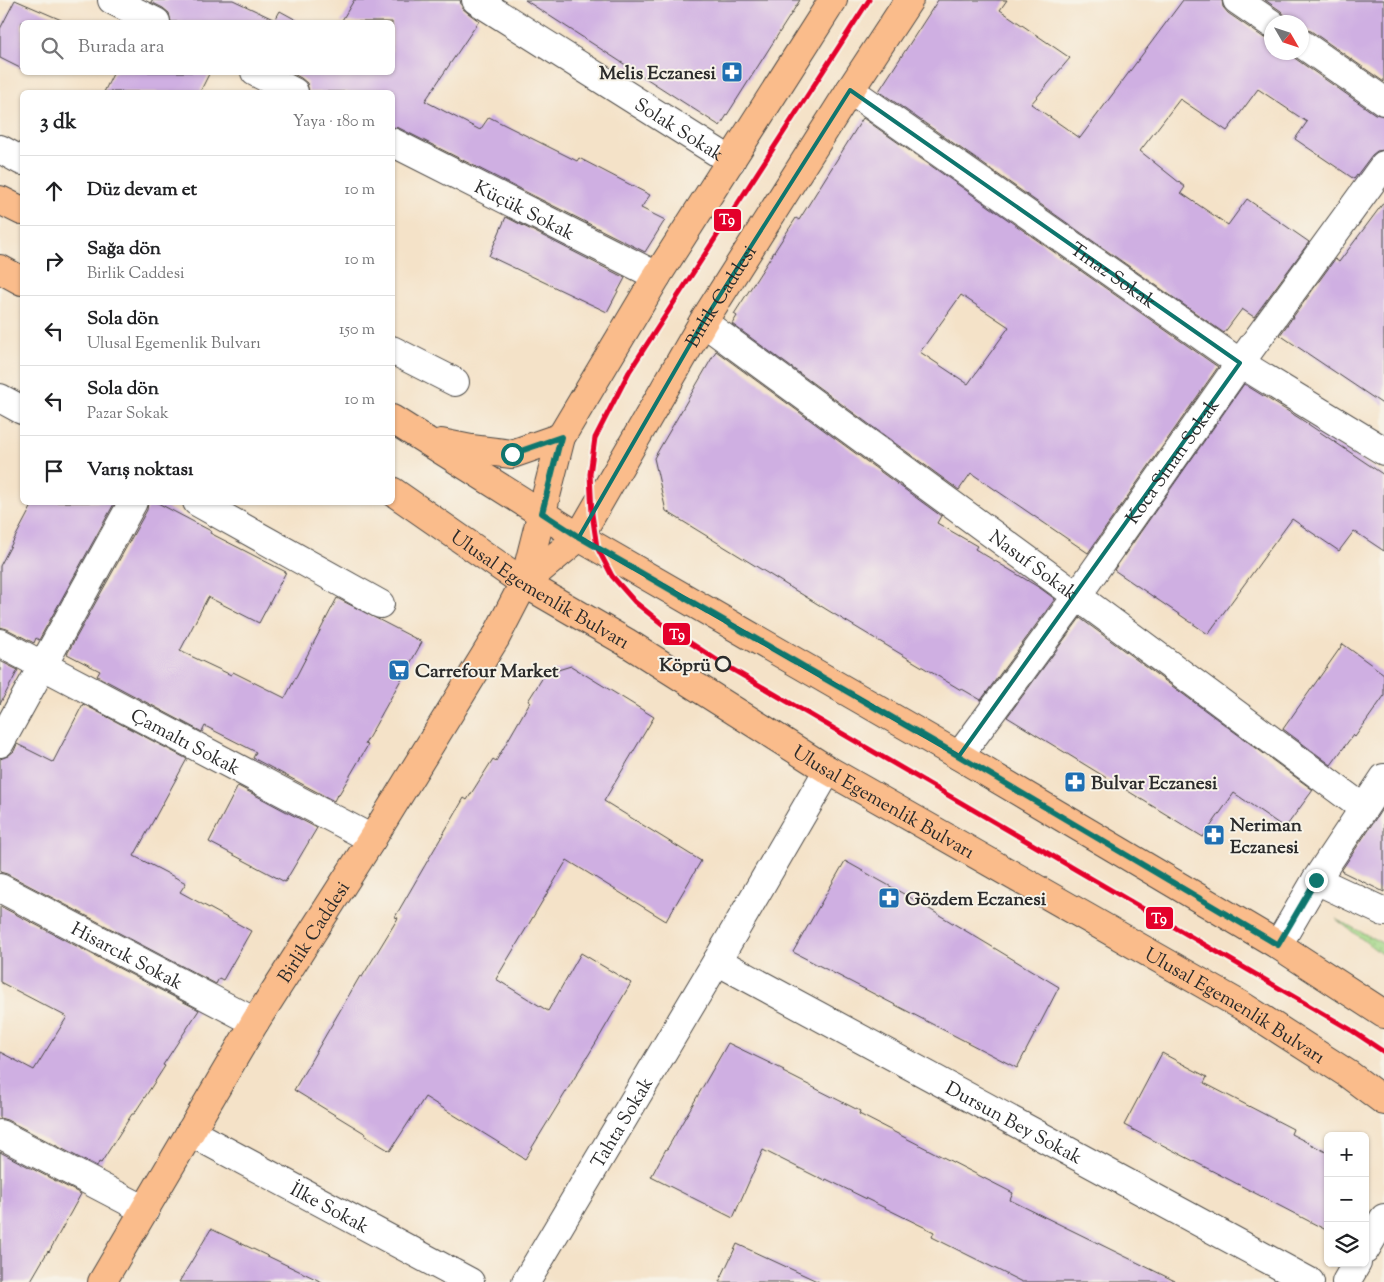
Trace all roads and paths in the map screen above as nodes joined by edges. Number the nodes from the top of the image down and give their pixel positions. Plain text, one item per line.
1 (112, 0) edge
2 (476, 0) edge
3 (833, 0) edge
4 (908, 0) edge
5 (1237, 0) edge
6 (1264, 19) edge
7 (152, 20) edge
8 (1309, 49) edge
9 (261, 75) edge
10 (290, 90) edge
11 (850, 90) junction
12 (1384, 101) edge
13 (395, 144) edge
14 (0, 149) edge
15 (20, 159) edge
16 (731, 160) junction
17 (1384, 165) edge
18 (0, 200) edge
19 (20, 210) edge
20 (0, 269) edge
21 (657, 276) junction
22 (20, 280) edge
23 (703, 322) junction
24 (395, 352) edge
25 (1240, 363) junction
26 (455, 382) dead end
27 (0, 398) edge
28 (20, 409) edge
29 (395, 421) edge
30 (561, 437) junction
31 (425, 440) junction
32 (1384, 451) edge
33 (395, 493) edge
34 (131, 505) edge
35 (202, 505) edge
36 (542, 513) junction
37 (579, 537) junction
38 (524, 583) junction
39 (1077, 596) junction
40 (380, 604) dead end
41 (0, 643) edge
42 (43, 666) junction
43 (0, 743) edge
44 (959, 756) junction
45 (828, 770) junction
46 (1384, 778) edge
47 (1363, 808) junction
48 (372, 838) junction
49 (1316, 880) junction
50 (0, 888) edge
51 (1384, 912) edge
52 (1278, 945) junction
53 (717, 962) junction
54 (1384, 1014) edge
55 (255, 1022) junction
56 (1384, 1101) edge
57 (190, 1132) junction
58 (0, 1134) edge
59 (144, 1210) junction
60 (1384, 1218) edge
61 (1369, 1243) edge
62 (1355, 1267) edge
63 (102, 1282) edge
64 (470, 1282) edge
65 (526, 1282) edge
66 (1310, 1282) edge
67 (1346, 1282) edge

1 - 7 street
2 - 16 street, Solak Sokak
3 - 16 main road, Birlik Caddesi
4 - 11 main road, Birlik Caddesi
5 - 6 street
8 - 12 street
9 - 10 street
11 - 23 main road, Birlik Caddesi
11 - 25 street, Tınaz Sokak
13 - 21 street, Küçük Sokak
14 - 15 street
16 - 21 main road, Birlik Caddesi
17 - 25 street, Koca Sinan Sokak
18 - 19 main road
20 - 22 main road
21 - 30 main road, Birlik Caddesi
23 - 37 main road, Birlik Caddesi
23 - 39 street, Nasuf Sokak
24 - 26 street
25 - 32 street, Tınaz Sokak
25 - 39 street, Koca Sinan Sokak
27 - 28 street
29 - 31 main road
30 - 31 main road
30 - 36 main road, Birlik Caddesi
31 - 36 main road
33 - 38 main road, Ulusal Egemenlik Bulvarı
34 - 42 street
35 - 40 street
36 - 37 main road
36 - 38 main road, Birlik Caddesi
37 - 38 main road, Birlik Caddesi
37 - 44 main road
38 - 45 main road, Ulusal Egemenlik Bulvarı
38 - 48 main road, Birlik Caddesi
39 - 44 street, Koca Sinan Sokak
39 - 47 street, Nasuf Sokak
41 - 42 street, Çamaltı Sokak
42 - 43 street
42 - 48 street, Çamaltı Sokak
44 - 52 main road
45 - 53 street, Tahta Sokak
45 - 56 main road, Ulusal Egemenlik Bulvarı
46 - 47 street
47 - 49 street
48 - 55 main road, Birlik Caddesi
49 - 51 street
49 - 52 street
50 - 55 street, Hisarcık Sokak
52 - 54 main road
53 - 65 street, Tahta Sokak
53 - 66 street, Dursun Bey Sokak
55 - 57 main road, Birlik Caddesi
57 - 59 main road, Birlik Caddesi
57 - 64 street, İlke Sokak
58 - 59 street
59 - 63 main road, Birlik Caddesi
60 - 61 street
62 - 67 street

